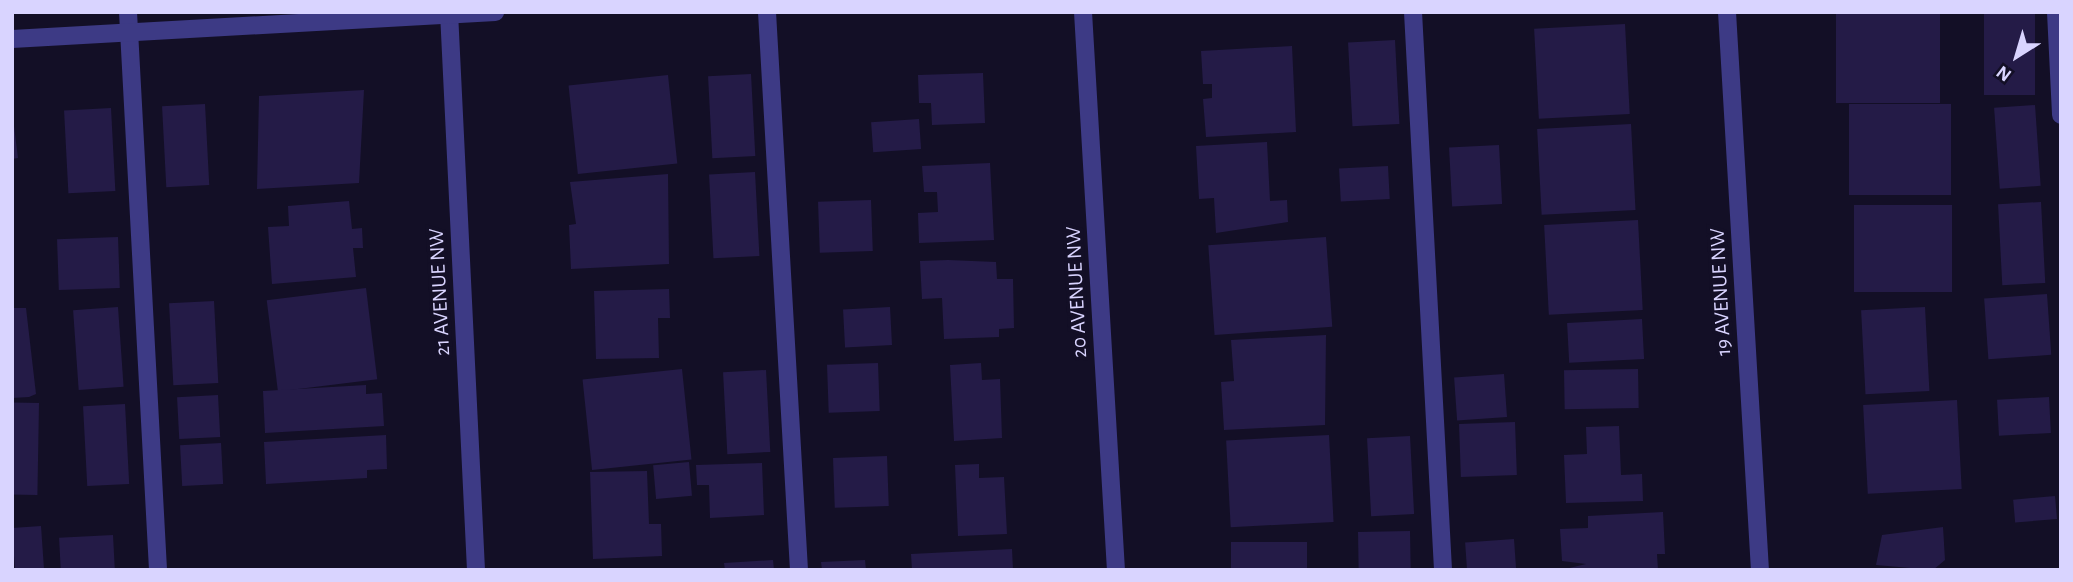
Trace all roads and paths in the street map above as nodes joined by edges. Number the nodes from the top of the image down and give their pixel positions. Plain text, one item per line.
1 (128, 12) edge
2 (495, 12) edge
3 (767, 12) edge
4 (1083, 12) edge
5 (1413, 12) edge
6 (1727, 12) edge
7 (2056, 12) edge
8 (449, 14) edge
9 (130, 33) junction
10 (12, 39) edge
11 (2061, 115) edge
12 (158, 570) edge
13 (476, 570) edge
14 (799, 570) edge
15 (1116, 570) edge
16 (1443, 570) edge
17 (1760, 570) edge

1 - 9 street
2 - 8 street
3 - 14 street
4 - 15 street, 20 AVENUE NW
5 - 16 street
6 - 17 street, 19 AVENUE NW
7 - 11 street
8 - 9 street
8 - 13 street, 21 AVENUE NW
9 - 10 street
9 - 12 street

